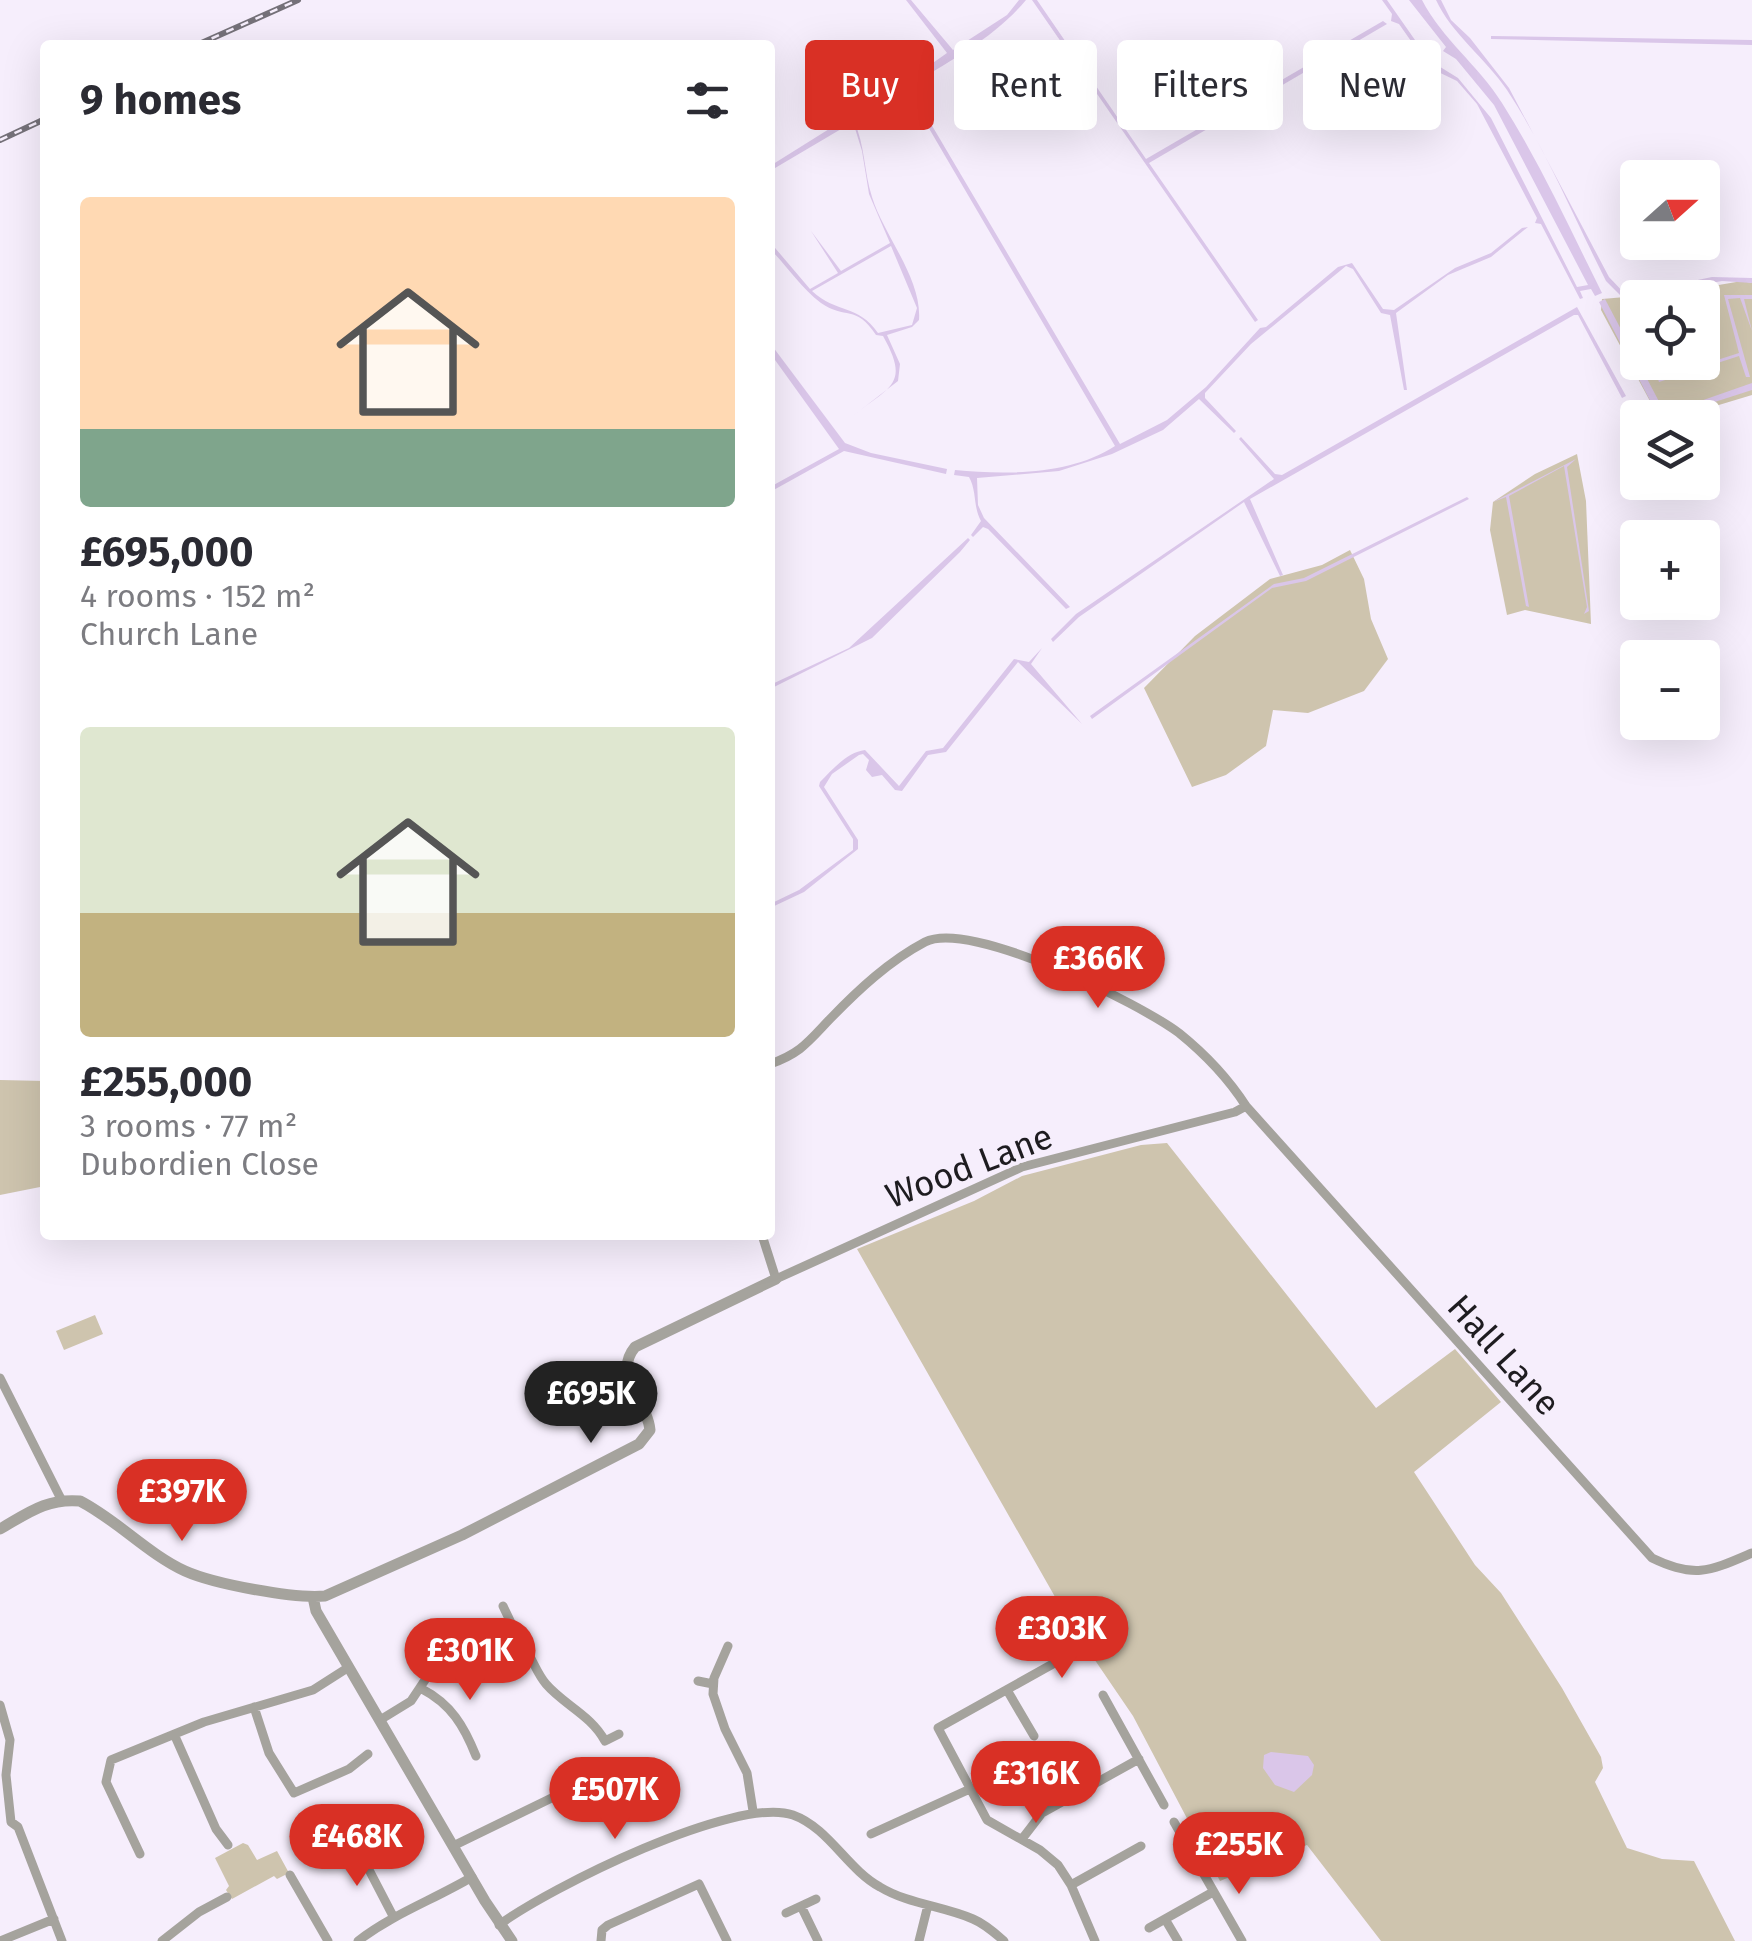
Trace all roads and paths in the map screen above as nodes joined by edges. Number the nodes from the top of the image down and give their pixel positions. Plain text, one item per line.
1 (775, 1062) edge
2 (1246, 1106) junction
3 (764, 1240) edge
4 (776, 1279) junction
5 (0, 1378) edge
6 (61, 1499) junction
7 (0, 1530) edge
8 (1752, 1552) edge
9 (313, 1597) junction
10 (502, 1606) dead end
11 (512, 1638) junction
12 (728, 1646) dead end
13 (1076, 1651) dead end
14 (349, 1667) junction
15 (698, 1681) dead end
16 (713, 1684) junction
17 (422, 1689) junction
18 (1007, 1690) junction
19 (1103, 1695) dead end
20 (0, 1705) edge
21 (254, 1707) junction
22 (380, 1720) junction
23 (174, 1734) junction
24 (619, 1734) dead end
25 (1034, 1736) dead end
26 (1042, 1750) dead end
27 (368, 1754) dead end
28 (476, 1756) dead end
29 (1139, 1759) junction
30 (94, 1768) dead end
31 (106, 1769) junction
32 (970, 1789) junction
33 (568, 1790) dead end
34 (294, 1793) junction
35 (553, 1796) junction
36 (1068, 1797) junction
37 (300, 1804) dead end
38 (1164, 1805) dead end
39 (558, 1807) dead end
40 (753, 1811) junction
41 (6, 1822) edge
42 (1174, 1822) dead end
43 (870, 1834) dead end
44 (1022, 1840) junction
45 (354, 1841) dead end
46 (228, 1844) dead end
47 (453, 1846) junction
48 (1142, 1846) dead end
49 (140, 1854) dead end
50 (694, 1872) dead end
51 (290, 1875) dead end
52 (472, 1877) junction
53 (700, 1884) junction
54 (1071, 1885) junction
55 (1213, 1892) junction
56 (227, 1896) dead end
57 (816, 1899) dead end
58 (928, 1905) junction
59 (801, 1906) junction
60 (786, 1913) dead end
61 (393, 1916) junction
62 (54, 1919) junction
63 (1166, 1919) junction
64 (499, 1924) junction
65 (1149, 1928) dead end
66 (153, 1929) dead end
67 (0, 1940) edge
68 (62, 1941) edge
69 (161, 1941) edge
70 (328, 1941) edge
71 (358, 1941) edge
72 (512, 1941) edge
73 (600, 1941) edge
74 (727, 1941) edge
75 (818, 1941) edge
76 (919, 1941) edge
77 (1004, 1941) edge
78 (1100, 1941) edge
79 (1178, 1941) edge
80 (1242, 1941) edge

1 - 2 street, Hall Lane
2 - 4 street, Wood Lane
2 - 8 street, Hall Lane
3 - 4 street
4 - 9 street
5 - 6 street
6 - 7 street
6 - 9 street
9 - 14 street
10 - 11 street
11 - 17 street
11 - 24 street
12 - 16 street
13 - 18 street
14 - 21 street
14 - 22 street
15 - 16 street
16 - 40 street
17 - 22 street
17 - 28 street
18 - 25 street
18 - 32 street
19 - 29 street
20 - 41 street
21 - 23 street
21 - 34 street
22 - 47 street
23 - 31 street
23 - 46 street
26 - 36 street
27 - 34 street
29 - 36 street
29 - 38 street
30 - 31 street
31 - 49 street
32 - 43 street
32 - 44 street
33 - 35 street
34 - 37 street
35 - 39 street
35 - 47 street
36 - 44 street
40 - 58 street
40 - 64 street
41 - 62 street
42 - 55 street
44 - 54 street
45 - 61 street
47 - 52 street
48 - 54 street
50 - 53 street
51 - 70 street
52 - 61 street
52 - 64 street
53 - 73 street
53 - 74 street
54 - 78 street
55 - 63 street
55 - 80 street
56 - 69 street
57 - 59 street
58 - 76 street
58 - 77 street
59 - 60 street
59 - 75 street
61 - 71 street
62 - 67 street
62 - 68 street
63 - 65 street
63 - 79 street
64 - 72 street
66 - 69 street

